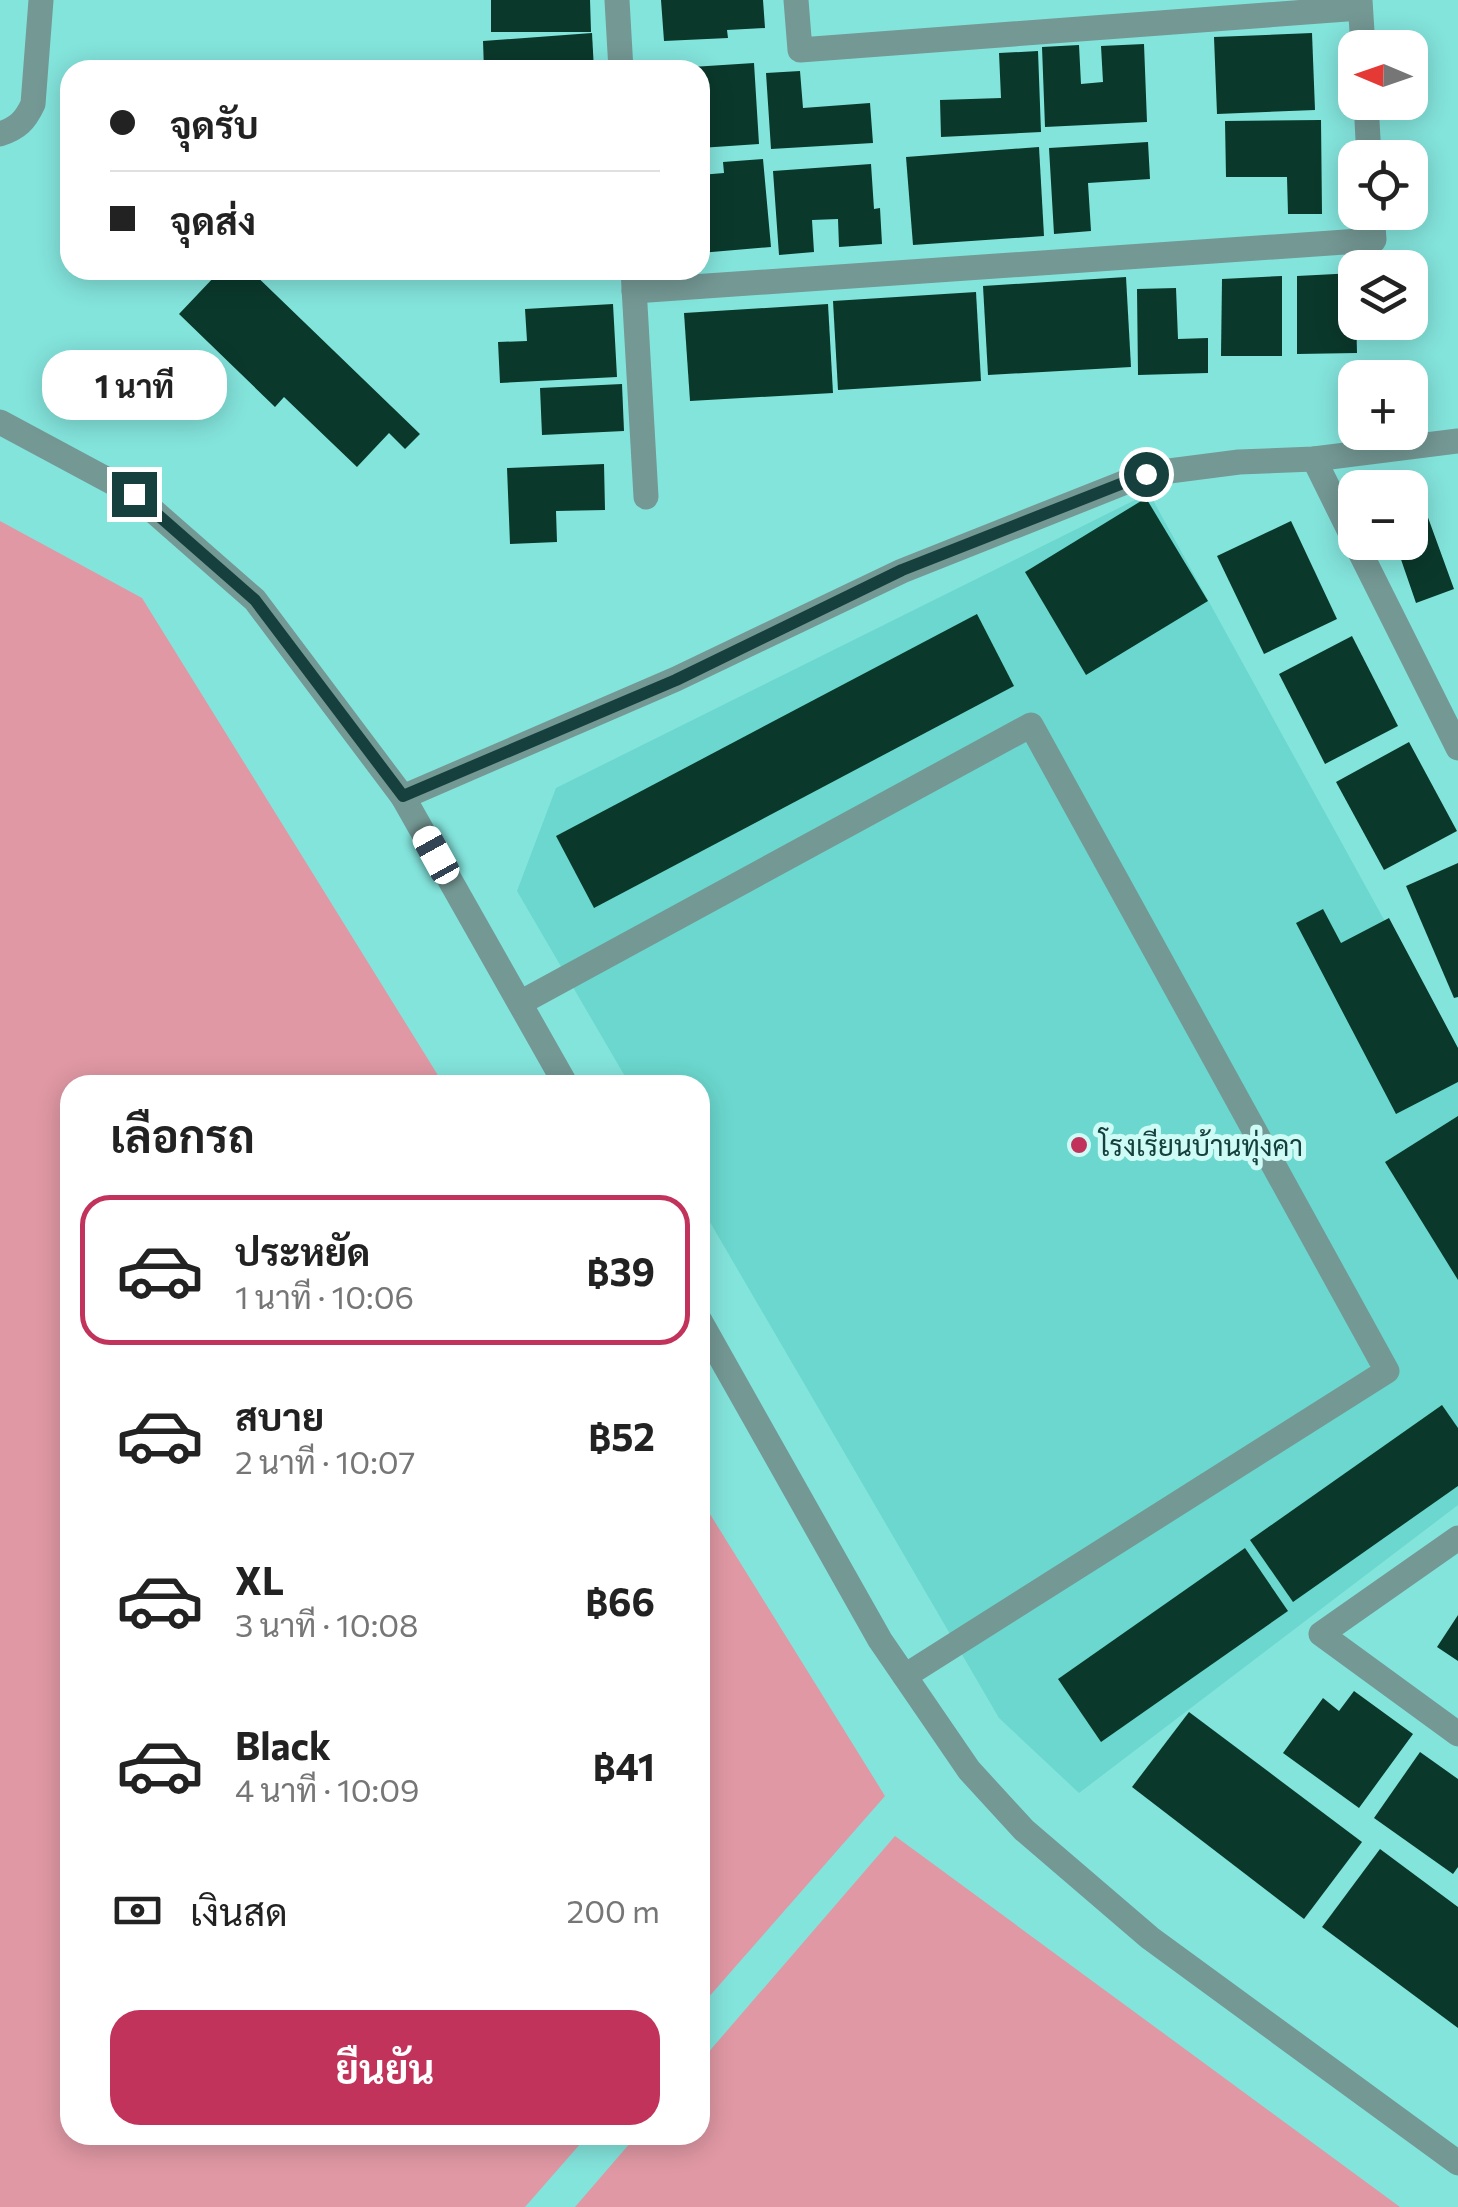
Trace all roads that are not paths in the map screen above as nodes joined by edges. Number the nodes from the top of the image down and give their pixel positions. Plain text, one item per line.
1 (42, 0) edge
2 (616, 0) edge
3 (796, 0) edge
4 (1360, 4) edge
5 (1362, 30) edge
6 (620, 60) edge
7 (0, 134) edge
8 (1373, 230) edge
9 (710, 276) edge
10 (633, 280) edge
11 (0, 422) edge
12 (1458, 441) edge
13 (1314, 459) junction
14 (646, 496) dead end
15 (1338, 508) edge
16 (1364, 560) edge
17 (1458, 748) edge
18 (403, 796) junction
19 (520, 1002) junction
20 (560, 1075) edge
21 (710, 1339) edge
22 (1458, 1538) edge
23 (905, 1676) junction
24 (1458, 1734) edge
25 (1458, 2163) edge

1 - 7 street
2 - 6 street
3 - 4 street
4 - 5 street
8 - 9 street
10 - 14 street
11 - 18 street
12 - 13 street
13 - 15 street
13 - 18 street
16 - 17 street
18 - 19 street
19 - 20 street
19 - 23 street
21 - 23 street
22 - 24 street
23 - 25 street

